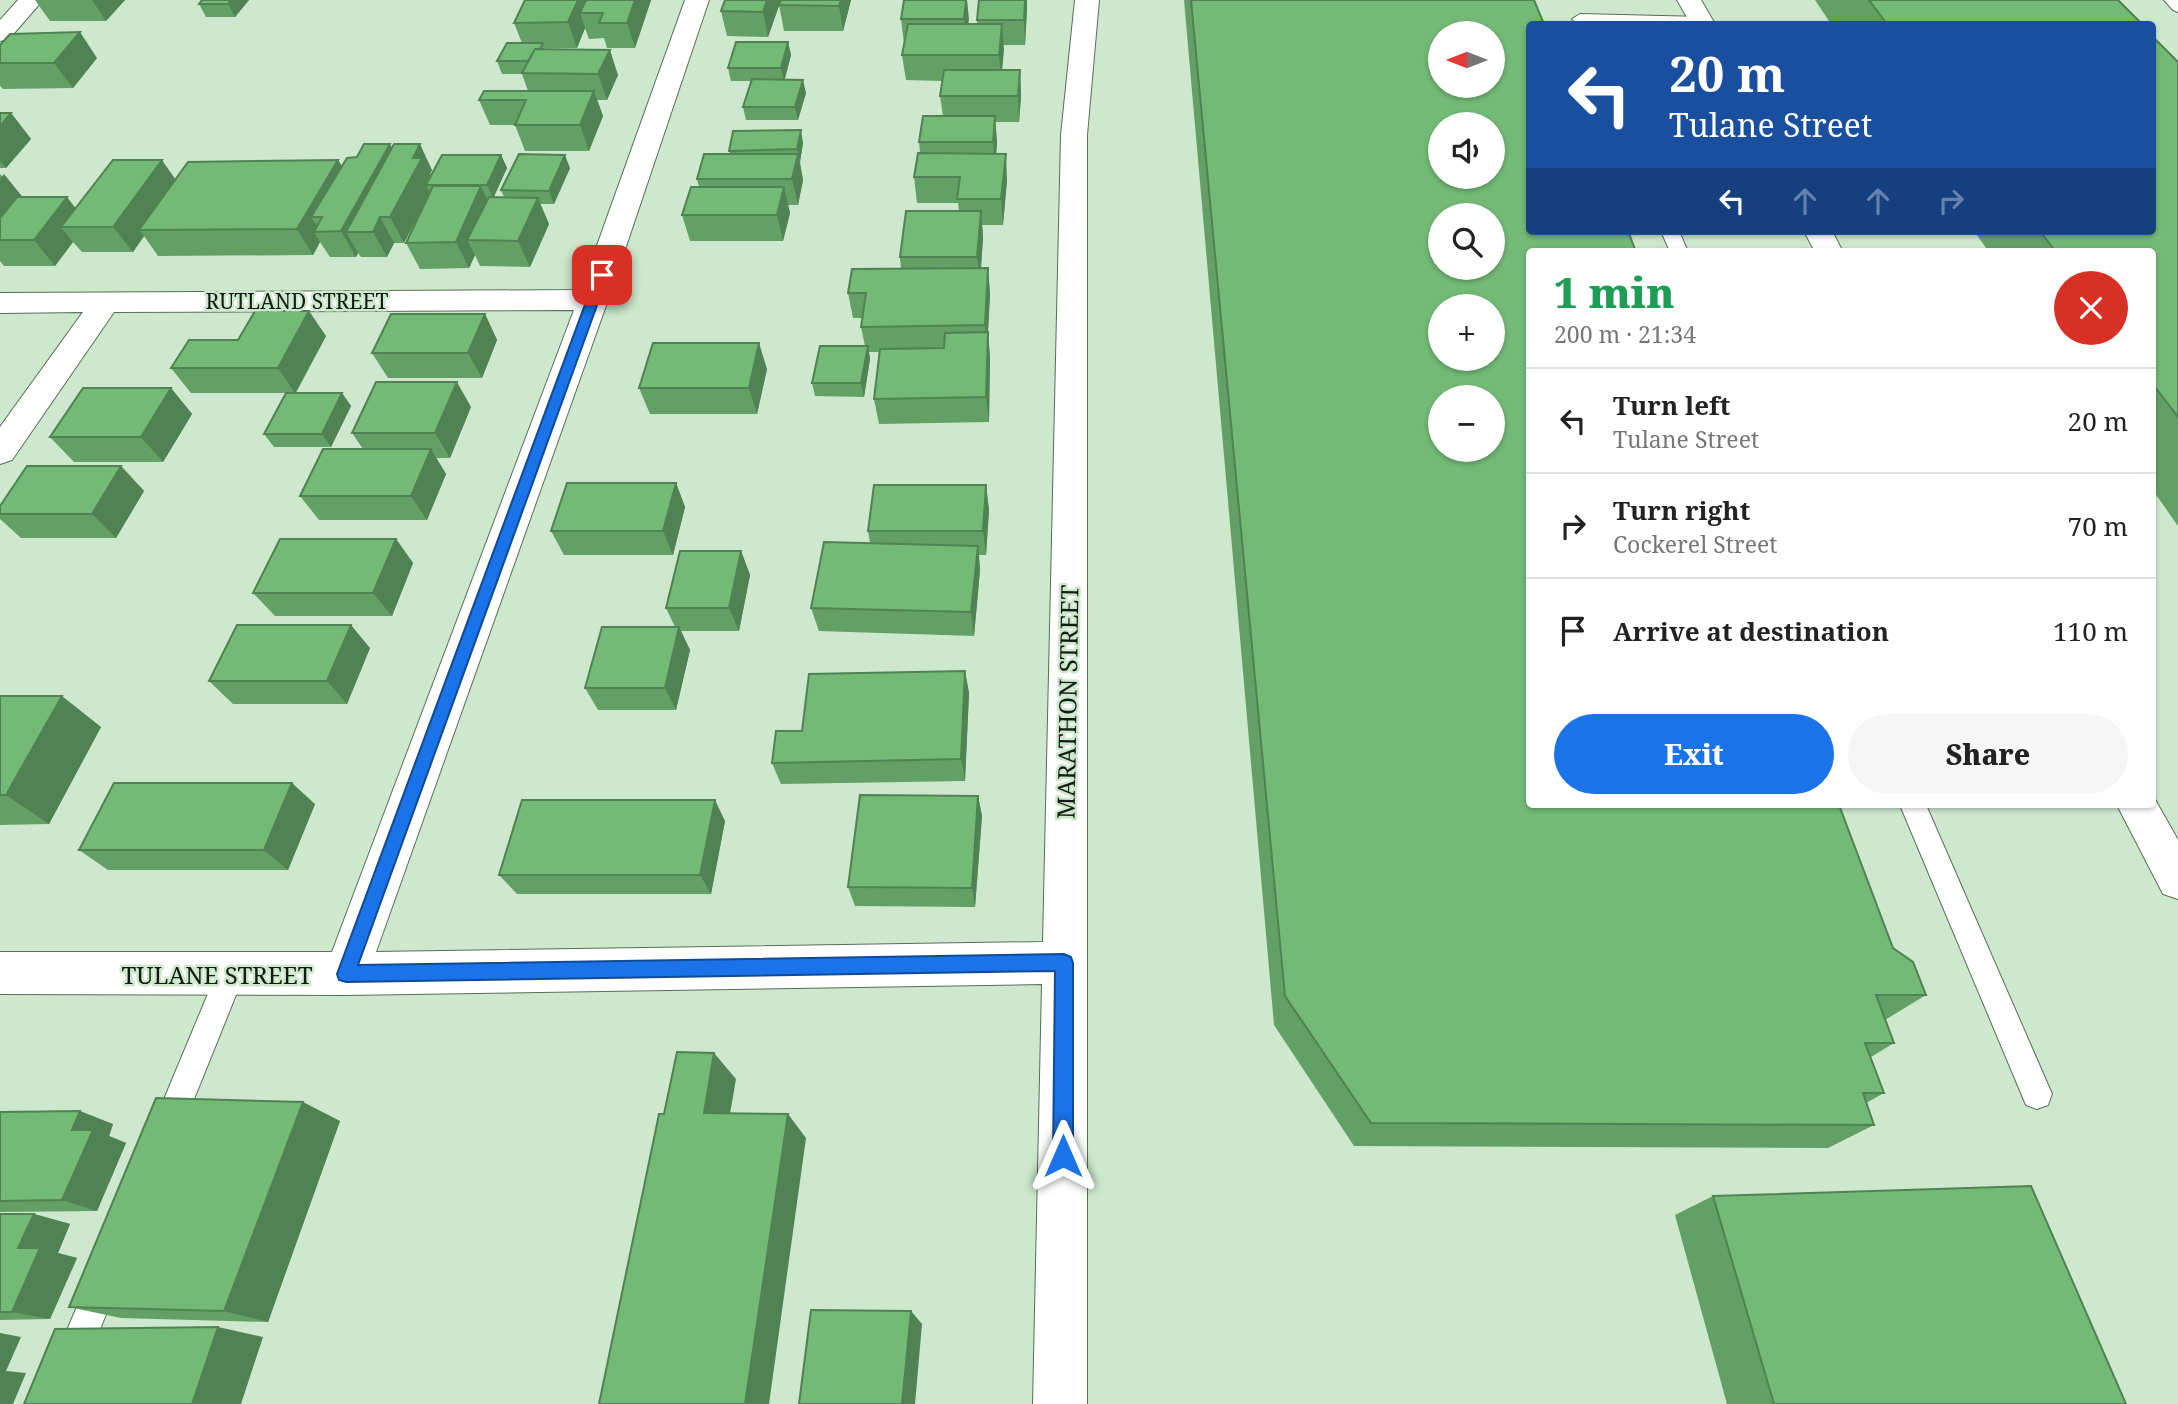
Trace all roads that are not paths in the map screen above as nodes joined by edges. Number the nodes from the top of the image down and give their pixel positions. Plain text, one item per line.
1 (31, 0) edge
2 (697, 0) edge
3 (1087, 0) edge
4 (1572, 0) edge
5 (1689, 0) edge
6 (2171, 0) edge
7 (2178, 7) edge
8 (1581, 21) edge
9 (1701, 21) edge
10 (0, 34) edge
11 (593, 300) junction
12 (0, 303) edge
13 (105, 303) junction
14 (0, 452) edge
15 (1914, 808) edge
16 (2139, 808) edge
17 (2178, 880) edge
18 (1064, 963) junction
19 (0, 973) edge
20 (346, 974) junction
21 (230, 975) junction
22 (2037, 1094) dead end
23 (156, 1153) edge
24 (115, 1253) edge
25 (53, 1404) edge
26 (1060, 1404) edge

1 - 10 street
2 - 11 street
3 - 18 street, MARATHON STREET
4 - 8 lane
5 - 9 street
6 - 7 lane
11 - 13 street, RUTLAND STREET
11 - 20 street
12 - 13 street, RUTLAND STREET
13 - 14 street
15 - 22 lane
16 - 17 street
18 - 20 street, TULANE STREET
18 - 26 street, MARATHON STREET
19 - 21 street, TULANE STREET
20 - 21 street, TULANE STREET
21 - 23 lane
24 - 25 lane

